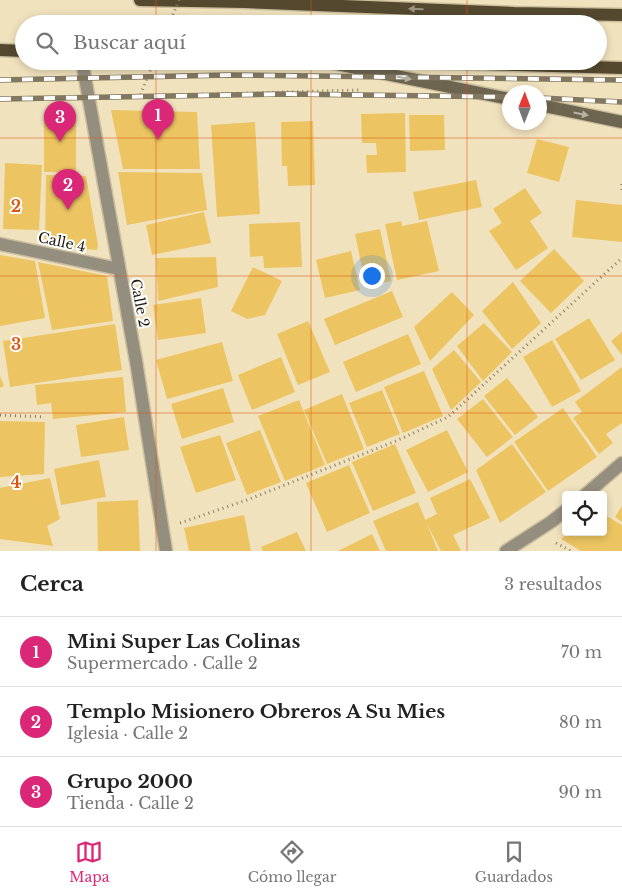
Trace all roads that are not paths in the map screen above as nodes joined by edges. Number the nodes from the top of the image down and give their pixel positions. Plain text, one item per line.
1 (142, 0) edge
2 (622, 15) edge
3 (0, 50) edge
4 (15, 51) edge
5 (607, 68) edge
6 (622, 68) edge
7 (84, 70) edge
8 (367, 70) edge
9 (502, 97) edge
10 (547, 106) edge
11 (622, 122) edge
12 (0, 244) edge
13 (118, 269) junction
14 (622, 463) edge
15 (590, 491) edge
16 (562, 513) edge
17 (166, 551) edge
18 (506, 551) edge

2 -> 1 main road
3 - 4 main road
5 - 6 main road
7 - 13 street, Calle 2
8 -> 9 main road
10 -> 11 main road
12 - 13 street, Calle 4
13 - 17 street, Calle 2
14 - 15 street
16 - 18 street

